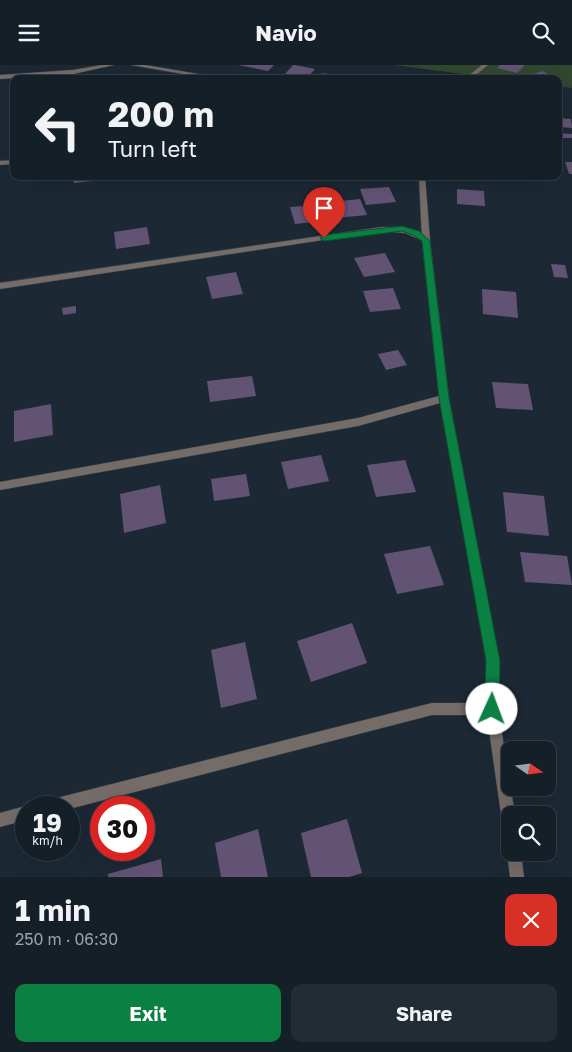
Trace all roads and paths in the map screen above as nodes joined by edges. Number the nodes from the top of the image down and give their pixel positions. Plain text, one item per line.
1 (111, 65) edge
2 (134, 65) edge
3 (486, 65) edge
4 (29, 75) edge
5 (198, 75) edge
6 (473, 75) edge
7 (422, 180) edge
8 (426, 241) junction
9 (0, 287) edge
10 (444, 398) junction
11 (0, 486) edge
12 (492, 709) junction
13 (80, 799) edge
14 (507, 806) edge
15 (15, 816) edge
16 (0, 820) edge
17 (515, 861) edge
18 (518, 877) edge

1 - 4 street
2 - 5 street
3 - 6 street
7 - 8 street
8 - 9 street
8 - 10 street
10 - 11 street
10 - 12 street
12 - 13 street
12 - 14 street
15 - 16 street
17 - 18 street

